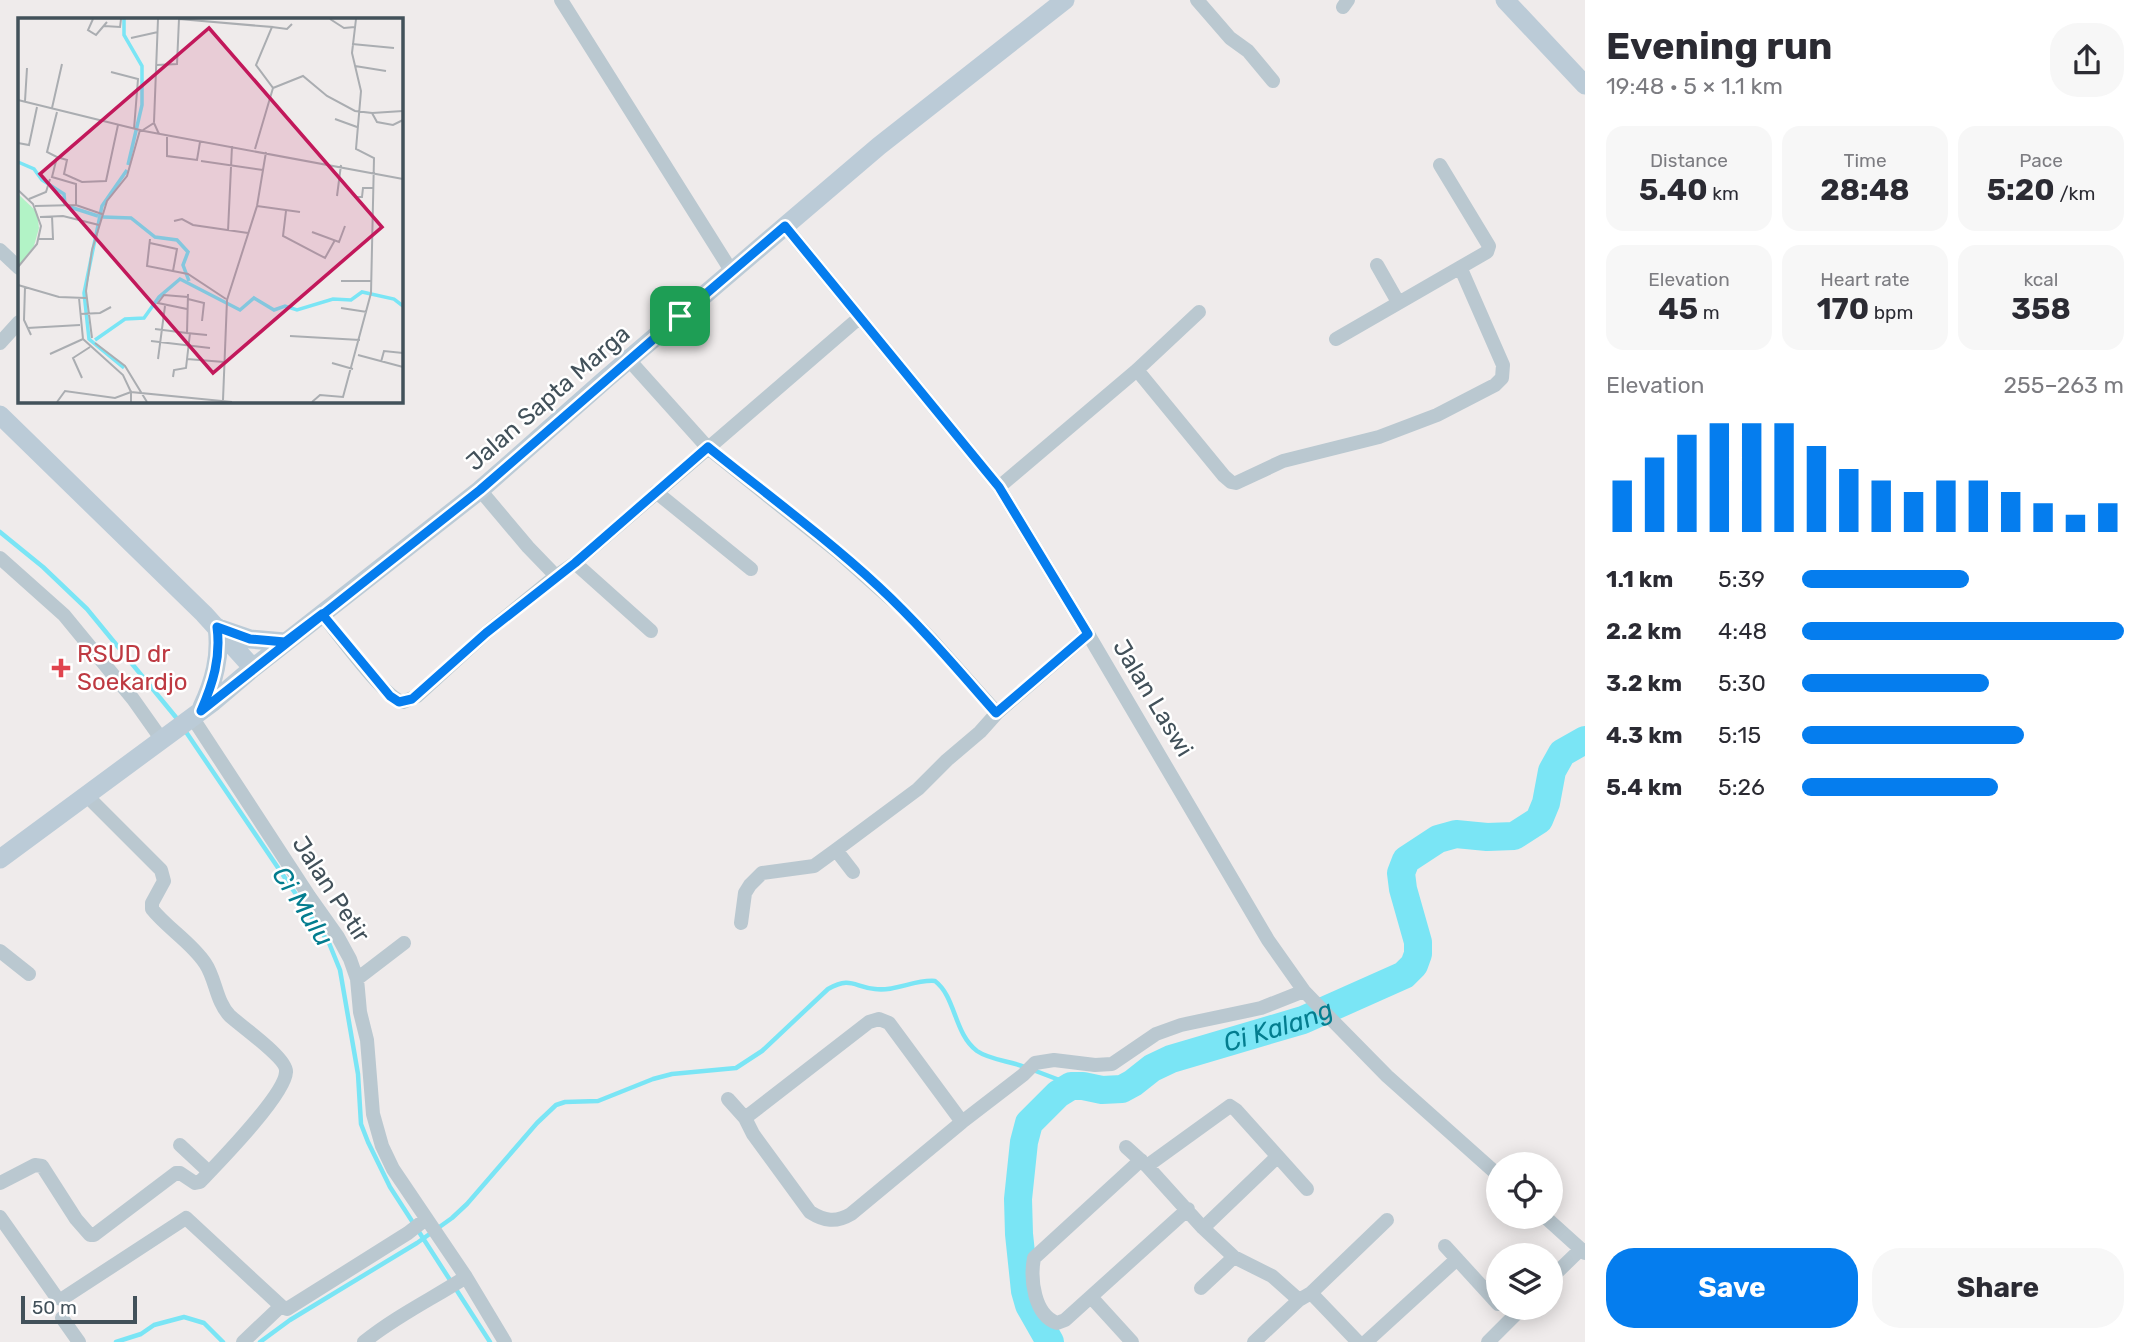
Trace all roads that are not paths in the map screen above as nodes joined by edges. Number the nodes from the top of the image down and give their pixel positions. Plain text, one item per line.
1 (561, 0) edge
2 (1065, 0) edge
3 (1197, 0) edge
4 (1505, 0) edge
5 (1273, 81) dead end
6 (1585, 85) edge
7 (1440, 165) dead end
8 (785, 226) junction
9 (0, 250) edge
10 (1377, 265) dead end
11 (18, 267) edge
12 (1461, 268) junction
13 (732, 272) junction
14 (1398, 302) junction
15 (1199, 312) dead end
16 (859, 318) junction
17 (18, 322) edge
18 (1336, 339) dead end
19 (0, 343) edge
20 (629, 360) junction
21 (1137, 370) junction
22 (0, 415) edge
23 (708, 447) junction
24 (999, 487) junction
25 (480, 490) junction
26 (656, 492) junction
27 (0, 558) edge
28 (575, 563) junction
29 (751, 569) dead end
30 (556, 576) junction
31 (322, 614) junction
32 (217, 627) junction
33 (651, 631) dead end
34 (1088, 634) junction
35 (285, 642) junction
36 (253, 668) junction
37 (996, 713) junction
38 (194, 716) junction
39 (163, 739) junction
40 (86, 795) junction
41 (836, 850) junction
42 (0, 859) edge
43 (853, 872) dead end
44 (741, 923) dead end
45 (404, 943) dead end
46 (0, 951) edge
47 (29, 974) dead end
48 (357, 979) junction
49 (1308, 994) junction
50 (728, 1099) dead end
51 (745, 1118) junction
52 (962, 1122) junction
53 (180, 1145) dead end
54 (1126, 1147) dead end
55 (1278, 1157) junction
56 (1144, 1163) junction
57 (1486, 1164) edge
58 (209, 1172) junction
59 (0, 1183) edge
60 (1307, 1189) dead end
61 (1188, 1209) junction
62 (0, 1217) edge
63 (425, 1220) junction
64 (1387, 1220) dead end
65 (1203, 1227) junction
66 (1558, 1229) edge
67 (1445, 1246) dead end
68 (1583, 1251) edge
69 (1234, 1257) junction
70 (1457, 1259) junction
71 (1563, 1268) edge
72 (463, 1279) junction
73 (1201, 1288) dead end
74 (1486, 1291) edge
75 (1305, 1296) junction
76 (1091, 1297) junction
77 (281, 1306) junction
78 (62, 1318) dead end
79 (1510, 1320) edge
80 (79, 1342) edge
81 (243, 1342) edge
82 (364, 1342) edge
83 (505, 1342) edge
84 (1132, 1342) edge
85 (1254, 1342) edge
86 (1358, 1342) edge
87 (1366, 1342) edge
88 (1488, 1342) edge

1 - 13 street
2 - 8 main road, Jalan Sapta Marga
3 - 5 street
4 - 6 main road
7 - 12 street
8 - 13 main road, Jalan Sapta Marga
8 - 16 street, Jalan Laswi
9 - 11 street
10 - 14 street
12 - 14 street
12 - 21 street
13 - 20 main road, Jalan Sapta Marga
14 - 18 street
15 - 21 street
16 - 23 street
16 - 24 street, Jalan Laswi
17 - 19 street
20 - 23 street
20 - 25 main road, Jalan Sapta Marga
21 - 24 street
22 - 32 main road
23 - 26 street
23 - 37 street
24 - 34 street, Jalan Laswi
25 - 30 street
25 - 31 main road, Jalan Sapta Marga
26 - 28 street
26 - 29 street
27 - 39 street
28 - 30 street
28 - 33 street
30 - 31 street
31 - 35 main road, Jalan Sapta Marga
32 - 35 main road
32 - 36 main road
32 - 38 main road
34 - 37 street
34 - 49 street, Jalan Laswi
35 - 36 main road, Jalan Sapta Marga
36 - 38 main road, Jalan Sapta Marga
37 - 41 street
38 - 39 main road, Jalan Sapta Marga
38 - 48 street, Jalan Petir
39 - 40 main road, Jalan Sapta Marga
40 - 42 main road, Jalan Sapta Marga
40 - 58 street
41 - 43 street
41 - 44 street
45 - 48 street
46 - 47 street
48 - 63 street, Jalan Petir
49 - 52 street
49 - 57 street, Jalan Laswi
50 - 51 street
51 - 52 street
51 - 52 street
53 - 58 street
54 - 56 street
55 - 56 street
55 - 60 street
55 - 65 street
56 - 61 street
56 - 76 street
58 - 59 street
61 - 65 street
61 - 76 street
62 - 77 street
63 - 72 street, Jalan Petir
63 - 77 street
64 - 75 street
65 - 69 street
66 - 68 street
67 - 70 street
68 - 71 street
69 - 73 street
69 - 75 street
70 - 74 street
70 - 87 street
72 - 82 street
72 - 83 street, Jalan Petir
75 - 85 street
75 - 86 street
76 - 84 street
77 - 81 street
78 - 80 street
79 - 88 street

